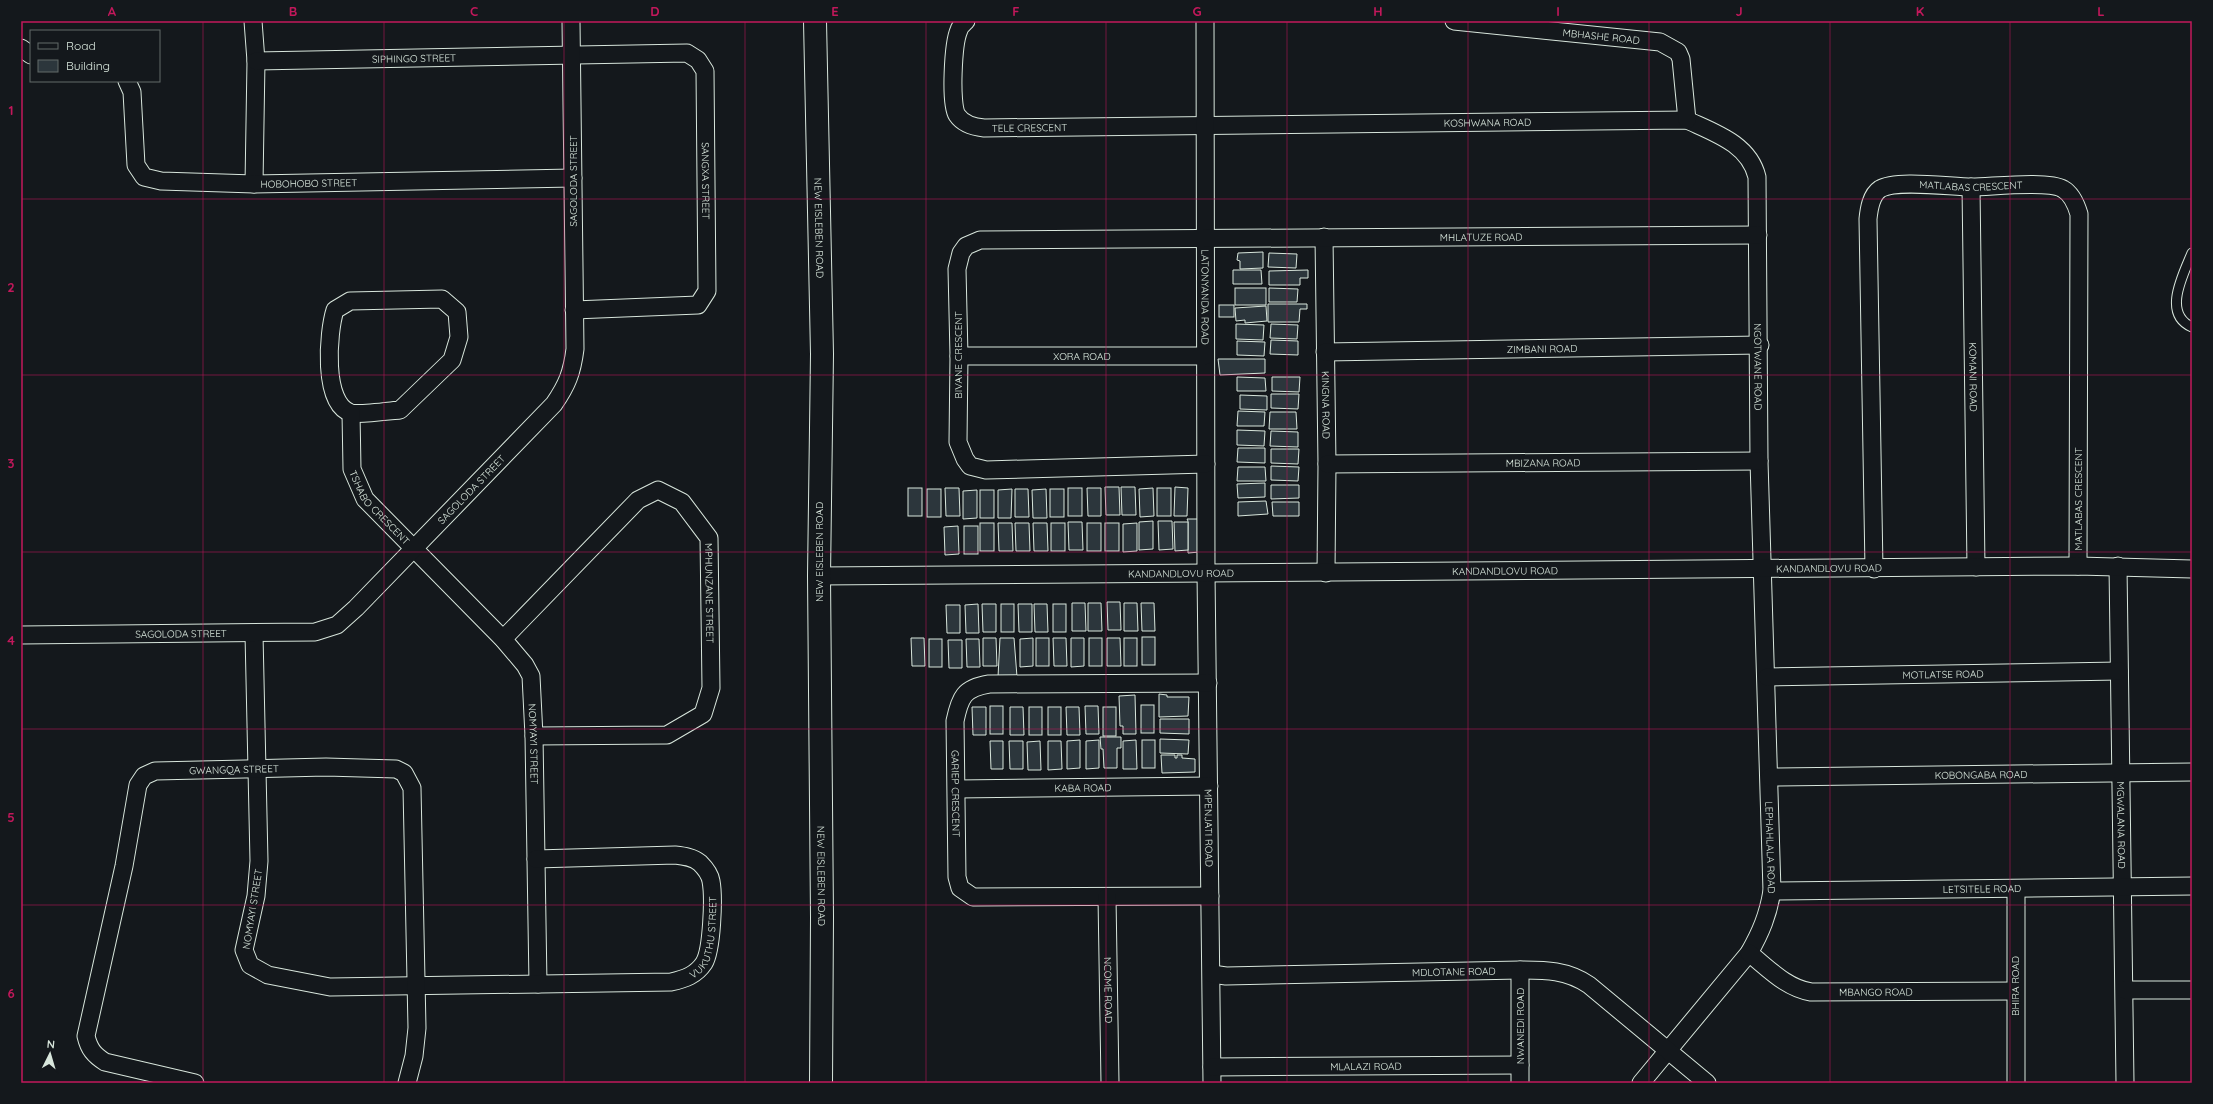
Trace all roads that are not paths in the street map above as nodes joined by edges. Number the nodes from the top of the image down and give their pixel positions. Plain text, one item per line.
1 (254, 21) edge
2 (571, 21) edge
3 (815, 21) edge
4 (966, 21) edge
5 (1205, 21) edge
6 (1454, 21) edge
7 (21, 48) edge
8 (30, 54) edge
9 (572, 55) junction
10 (256, 61) junction
11 (128, 82) edge
12 (1687, 120) junction
13 (1205, 125) junction
14 (1755, 166) joint
15 (573, 178) junction
16 (254, 184) junction
17 (1971, 187) junction
18 (1758, 235) junction
19 (1324, 237) junction
20 (1205, 239) junction
21 (2192, 253) edge
22 (574, 310) junction
23 (2192, 327) edge
24 (1760, 345) junction
25 (1325, 352) junction
26 (959, 356) junction
27 (1204, 356) junction
28 (351, 413) junction
29 (1759, 461) junction
30 (1206, 464) junction
31 (1327, 464) junction
32 (414, 550) junction
33 (2078, 566) junction
34 (2118, 566) junction
35 (1976, 567) junction
36 (2192, 568) edge
37 (1763, 569) junction
38 (1874, 569) junction
39 (1206, 573) junction
40 (1326, 573) junction
41 (819, 576) junction
42 (254, 634) junction
43 (21, 635) edge
44 (503, 639) junction
45 (2120, 671) junction
46 (1767, 677) junction
47 (1208, 683) junction
48 (534, 736) junction
49 (257, 769) junction
50 (2192, 772) edge
51 (2122, 774) junction
52 (1770, 777) junction
53 (1209, 786) junction
54 (957, 789) junction
55 (536, 859) junction
56 (2123, 886) junction
57 (2192, 886) edge
58 (2016, 889) junction
59 (1772, 891) junction
60 (1210, 896) junction
61 (1107, 897) junction
62 (1749, 953) junction
63 (1520, 970) junction
64 (1212, 974) junction
65 (538, 984) junction
66 (416, 986) junction
67 (2125, 990) junction
68 (2192, 990) edge
69 (2015, 991) junction
70 (1668, 1052) junction
71 (1520, 1065) junction
72 (1212, 1075) edge
73 (195, 1083) edge
74 (407, 1083) edge
75 (821, 1083) edge
76 (1110, 1083) edge
77 (1520, 1083) edge
78 (1641, 1083) edge
79 (1707, 1083) edge
80 (2016, 1083) edge
81 (2125, 1083) edge

1 - 10 street
2 - 9 street, SAGOLODA STREET
3 - 41 main road, NEW EISLEBEN ROAD
4 - 13 street, TELE CRESCENT
5 - 13 street, LATONYANDA ROAD
6 - 12 street, MBHASHE ROAD
7 - 8 street
9 - 10 street, SIPHINGO STREET
9 - 15 street, SAGOLODA STREET
9 - 22 street, SANGXA STREET
10 - 16 street
11 - 16 street, HOBOHOBO STREET
12 - 13 street, KOSHWANA ROAD
12 - 14 street, KOSHWANA ROAD
13 - 20 street, LATONYANDA ROAD
14 - 18 street, NGOTWANE ROAD
15 - 16 street, HOBOHOBO STREET
15 - 22 street, SAGOLODA STREET
17 - 33 street, MATLABAS CRESCENT
17 - 35 street, KOMANI ROAD
17 - 38 street, MATLABAS CRESCENT
18 - 19 street, MHLATUZE ROAD
18 - 24 street, NGOTWANE ROAD
19 - 20 street, MHLATUZE ROAD
19 - 25 street, KINGNA ROAD
20 - 26 street, BIVANE CRESCENT
20 - 27 street, LATONYANDA ROAD
21 - 23 lane
22 - 32 street, SAGOLODA STREET
24 - 25 street, ZIMBANI ROAD
24 - 29 street, NGOTWANE ROAD
25 - 31 street, KINGNA ROAD
26 - 27 street, XORA ROAD
26 - 30 street, BIVANE CRESCENT
27 - 30 street, LATONYANDA ROAD
28 - 28 street
28 - 32 street, TSHABO CRESCENT
29 - 31 street, MBIZANA ROAD
29 - 37 street, NGOTWANE ROAD
30 - 39 street, LATONYANDA ROAD
31 - 40 street, KINGNA ROAD
32 - 42 street, SAGOLODA STREET
32 - 44 street, NOMYAYI STREET
33 - 34 street, KANDANDLOVU ROAD
33 - 35 street, KANDANDLOVU ROAD
34 - 36 street, KANDANDLOVU ROAD
34 - 45 street, MGWALANA ROAD
35 - 38 street, KANDANDLOVU ROAD
37 - 38 street, KANDANDLOVU ROAD
37 - 40 street, KANDANDLOVU ROAD
37 - 46 street, LEPHAHLALA ROAD
39 - 40 street, KANDANDLOVU ROAD
39 - 41 street, KANDANDLOVU ROAD
39 - 47 street, MPENJATI ROAD
41 - 75 main road, NEW EISLEBEN ROAD
42 - 43 street, SAGOLODA STREET
42 - 49 street, NOMYAYI STREET
44 - 48 street, NOMYAYI STREET
44 - 48 street, MPHUNZANE STREET
45 - 46 street, MOTLATSE ROAD
45 - 51 street, MGWALANA ROAD
46 - 52 street, LEPHAHLALA ROAD
47 - 53 street, MPENJATI ROAD
47 - 54 street, GARIEP CRESCENT
48 - 55 street, NOMYAYI STREET
49 - 66 street, GWANGQA STREET
49 - 66 street, NOMYAYI STREET
49 - 73 street, GWANGQA STREET
50 - 51 street, KOBONGABA ROAD
51 - 52 street, KOBONGABA ROAD
51 - 56 street, MGWALANA ROAD
52 - 59 street, LEPHAHLALA ROAD
53 - 54 street, KABA ROAD
53 - 60 street, MPENJATI ROAD
54 - 61 street, GARIEP CRESCENT
55 - 65 street, NOMYAYI STREET
55 - 65 street, VUKUTHU STREET
56 - 57 street, LETSITELE ROAD
56 - 58 street, LETSITELE ROAD
56 - 67 street, MGWALANA ROAD
58 - 59 street, LETSITELE ROAD
58 - 69 street, BHIRA ROAD
59 - 62 street, LEPHAHLALA ROAD
60 - 61 street, GARIEP CRESCENT
60 - 64 street, MPENJATI ROAD
61 - 76 street, NCOME ROAD
62 - 69 street, MBANGO ROAD
62 - 70 street, LEPHAHLALA ROAD
63 - 64 street, MDLOTANE ROAD
63 - 70 street, MDLOTANE ROAD
63 - 71 street, NWANEDI ROAD
64 - 72 street, MPENJATI ROAD
65 - 66 street, VUKUTHU STREET
66 - 74 street, GWANGQA STREET
67 - 68 street
67 - 81 street, MGWALANA ROAD
69 - 80 street, BHIRA ROAD
70 - 78 street, LEPHAHLALA ROAD
70 - 79 street, MDLOTANE ROAD
71 - 72 street, MLALAZI ROAD
71 - 77 street, NWANEDI ROAD

